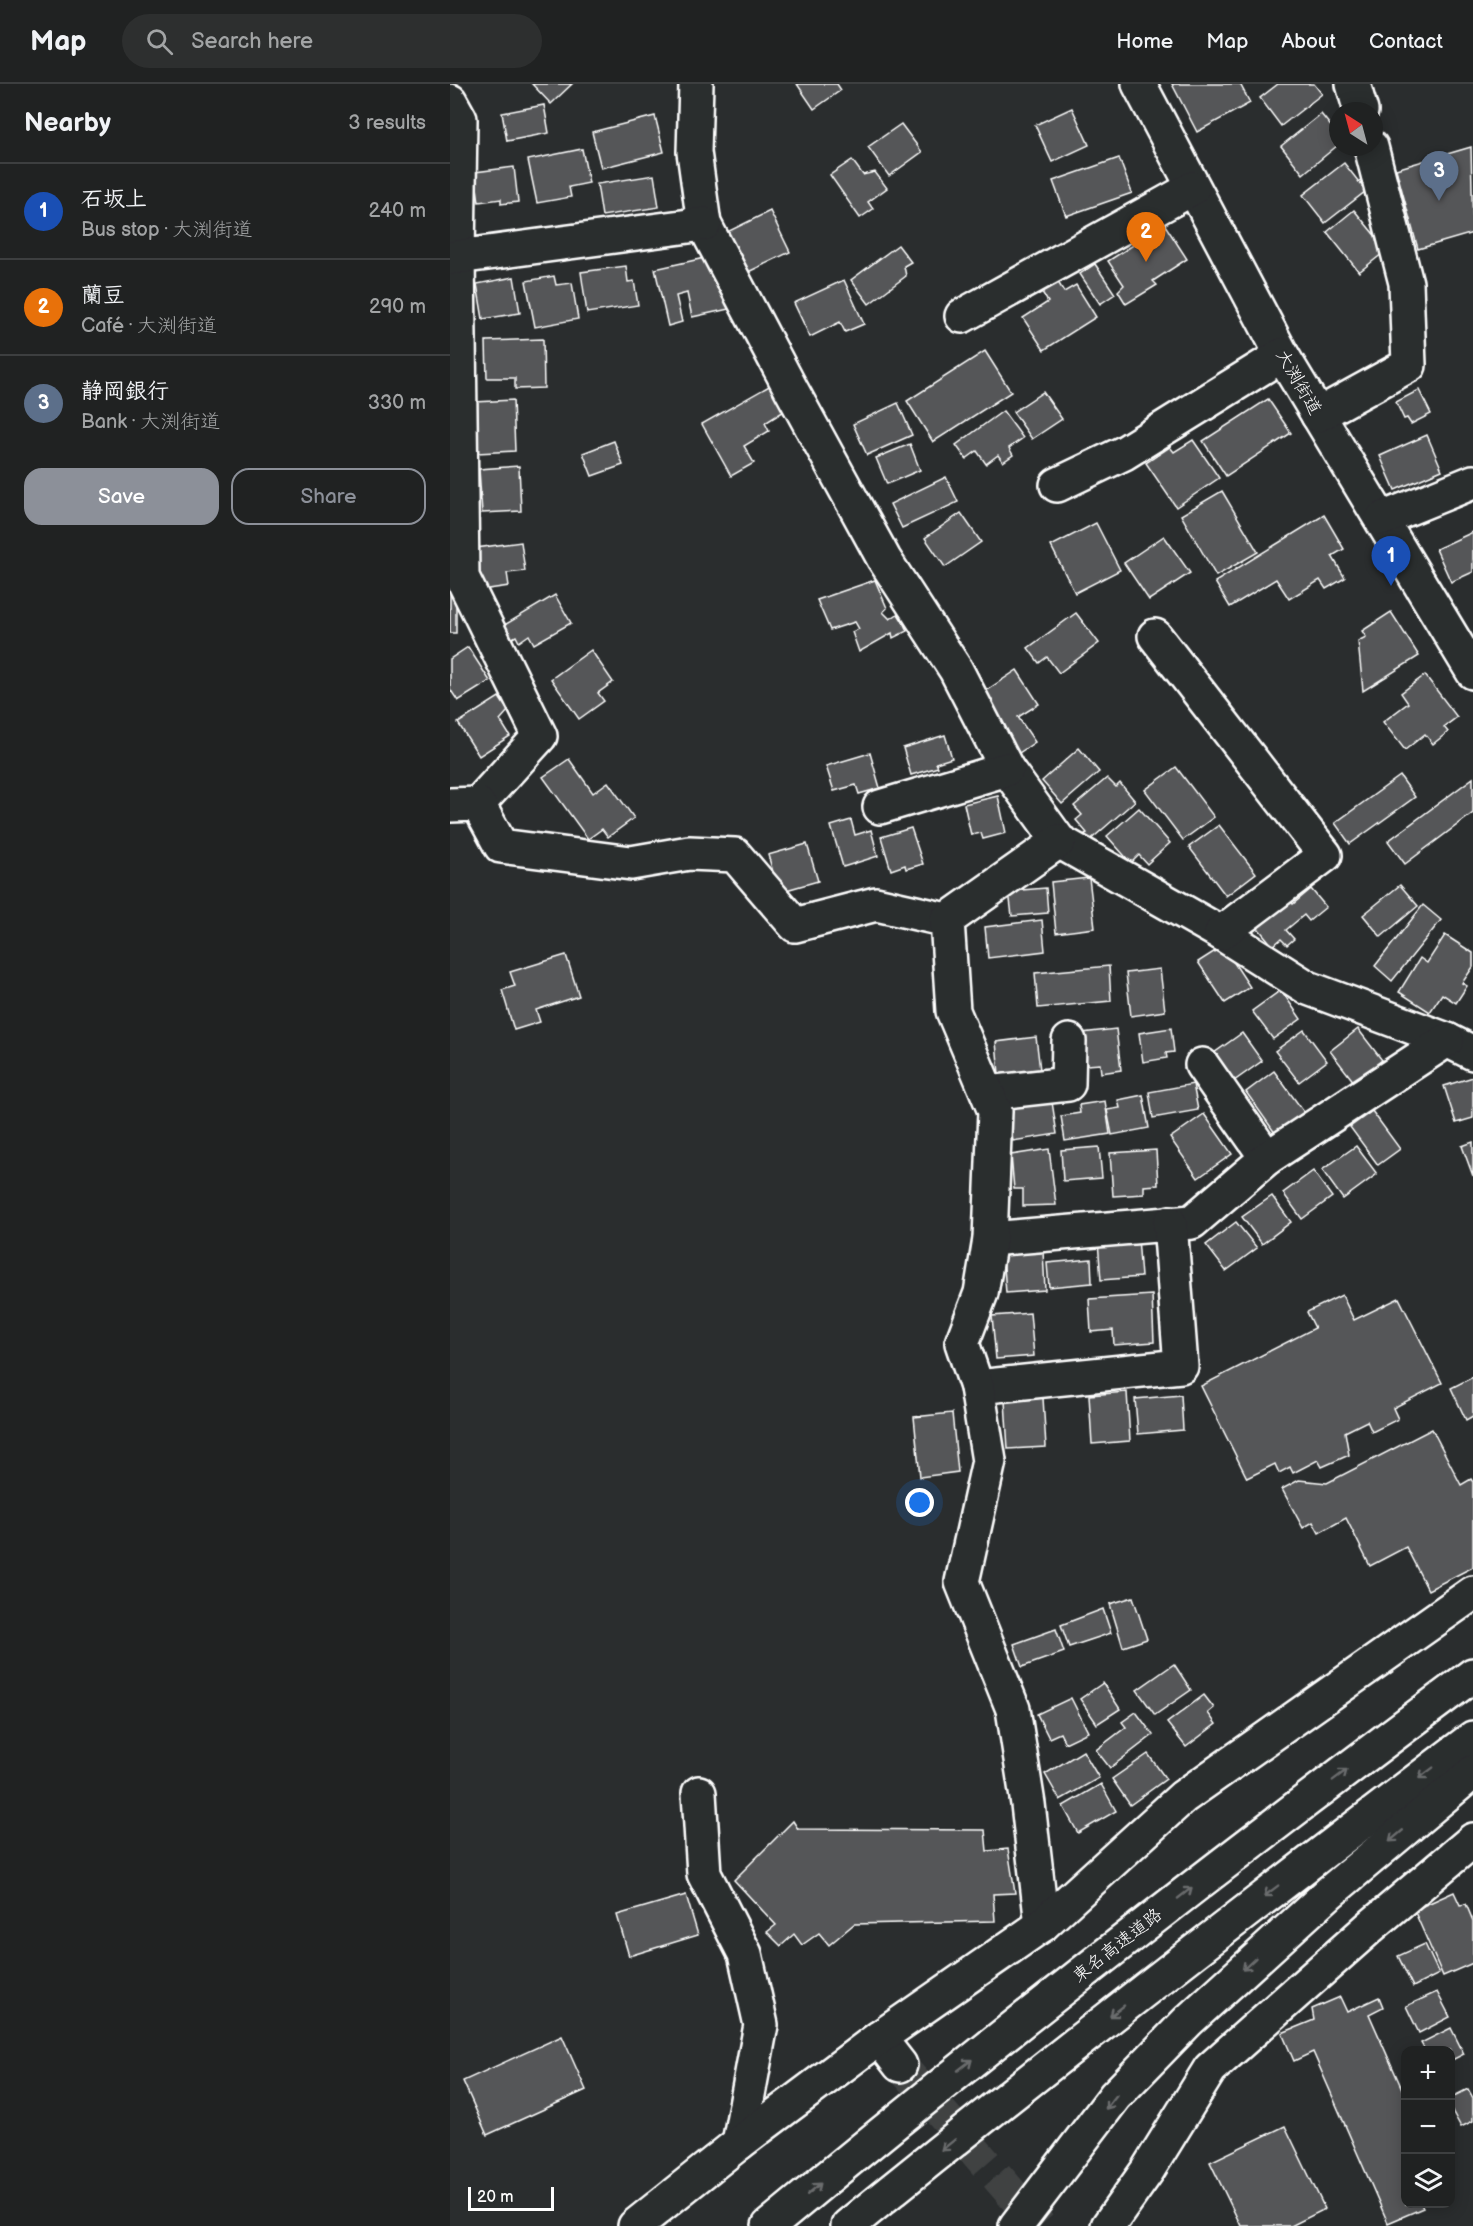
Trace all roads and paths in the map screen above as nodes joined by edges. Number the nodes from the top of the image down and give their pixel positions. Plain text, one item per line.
1 (696, 84) edge
2 (1139, 84) edge
3 (450, 101) edge
4 (1373, 156) edge
5 (1193, 188) junction
6 (704, 224) junction
7 (454, 257) edge
8 (962, 316) dead end
9 (1282, 355) junction
10 (1318, 416) junction
11 (1473, 482) edge
12 (1057, 485) dead end
13 (1382, 519) junction
14 (1155, 636) dead end
15 (1473, 672) edge
16 (1007, 769) junction
17 (464, 804) edge
18 (879, 807) dead end
19 (1059, 841) junction
20 (947, 920) junction
21 (1221, 933) junction
22 (1070, 1041) dead end
23 (1460, 1047) edge
24 (1202, 1065) dead end
25 (988, 1093) junction
26 (1267, 1158) junction
27 (1170, 1223) junction
28 (990, 1239) junction
29 (977, 1387) junction
30 (1473, 1593) edge
31 (1473, 1675) edge
32 (1473, 1738) edge
33 (1473, 1772) edge
34 (699, 1793) dead end
35 (1473, 1840) edge
36 (1042, 1924) junction
37 (879, 2038) junction
38 (900, 2065) tunnel mouth
39 (739, 2143) junction
40 (1130, 2211) edge
41 (635, 2226) edge
42 (769, 2226) edge
43 (848, 2226) edge
44 (1016, 2226) edge
45 (1108, 2226) edge

1 - 6 main road
2 - 5 main road, 大渕街道
3 - 7 main road
4 - 10 main road
5 - 8 main road
5 - 9 main road, 大渕街道
6 - 7 main road
6 - 16 main road
7 - 17 main road
9 - 10 main road, 大渕街道
9 - 12 main road
10 - 13 main road, 大渕街道
11 - 13 main road
13 - 15 main road, 大渕街道
14 - 21 main road
16 - 18 main road
16 - 19 main road
17 - 20 main road
19 - 20 main road
19 - 21 main road
20 - 25 main road
21 - 23 main road
22 - 25 main road
23 - 26 main road
24 - 26 main road
25 - 28 main road
26 - 27 main road
27 - 28 main road
27 - 29 main road
28 - 29 main road
29 - 36 main road
30 - 36 main road
42 -> 31 main road, 東名高速道路
32 -> 43 main road
33 -> 44 main road
34 - 39 main road
35 - 40 main road
36 - 37 main road
37 - 38 main road
37 - 39 main road
39 - 41 main road
40 - 45 main road

